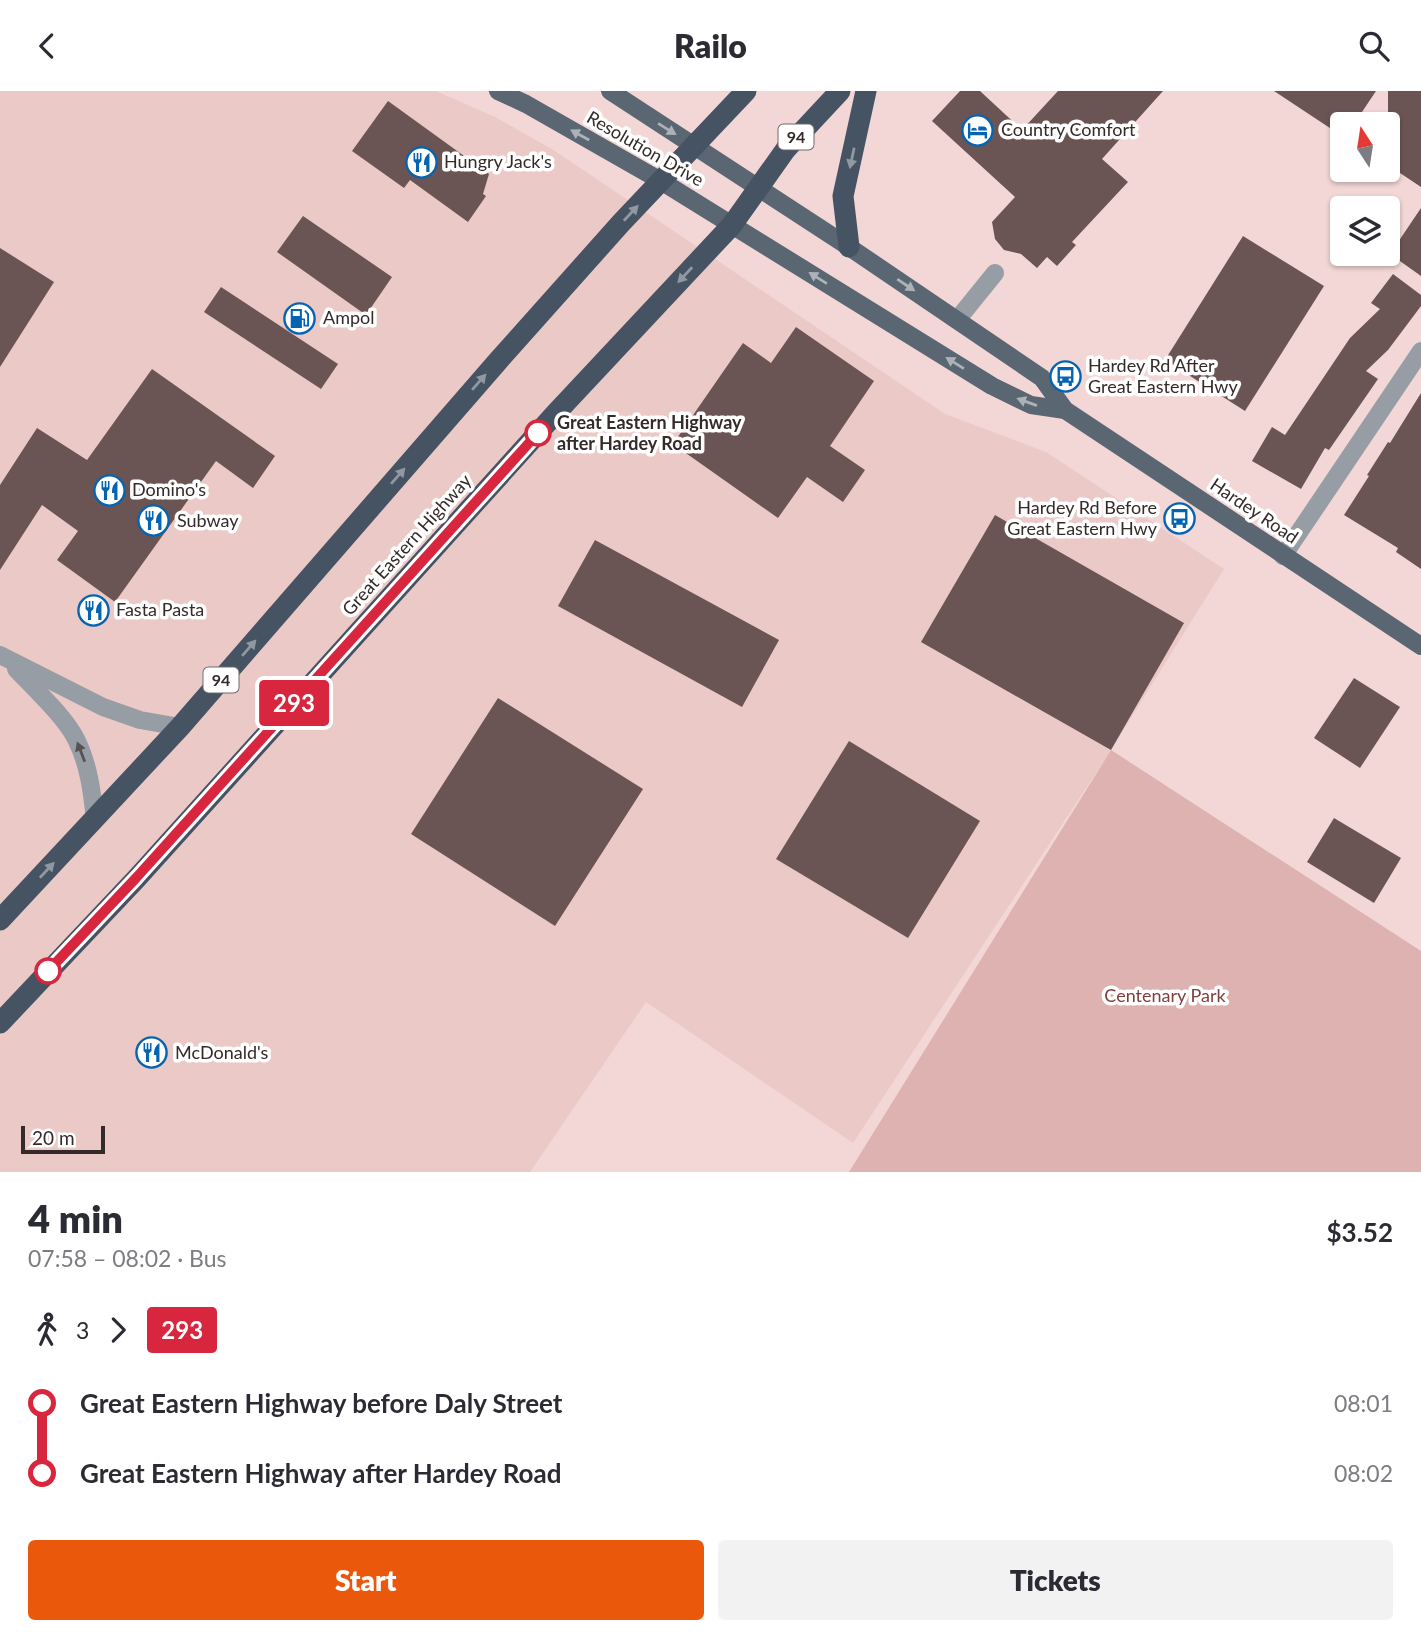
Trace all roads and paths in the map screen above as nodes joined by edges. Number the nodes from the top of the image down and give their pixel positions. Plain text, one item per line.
1 (498, 91) edge
2 (610, 91) edge
3 (746, 91) edge
4 (840, 91) edge
5 (866, 91) edge
6 (695, 146) junction
7 (661, 181) junction
8 (757, 187) junction
9 (732, 225) junction
10 (849, 247) junction
11 (995, 273) dead end
12 (957, 320) junction
13 (1421, 351) edge
14 (1065, 410) junction
15 (1283, 556) junction
16 (1421, 646) edge
17 (4, 658) edge
18 (180, 727) junction
19 (94, 819) junction
20 (0, 920) edge
21 (0, 1023) edge

7 -> 1 main road, Resolution Drive
2 -> 6 main road, Resolution Drive
3 - 6 highway, 94
4 - 8 highway, Great Eastern Highway / 94
5 -> 10 highway
6 - 7 highway, 94
6 - 8 main road, Resolution Drive
7 - 9 main road, Resolution Drive
18 -> 7 highway, 94
8 - 9 highway, Great Eastern Highway / 94
8 - 10 main road, Hardey Road
14 -> 9 main road, Hardey Road
9 -> 21 highway, Great Eastern Highway / 94
10 -> 12 main road, Hardey Road
11 - 12 street
12 - 14 main road, Hardey Road
13 - 15 street
14 - 15 main road, Hardey Road
15 - 16 main road, Hardey Road
17 - 18 street
19 -> 17 street
18 - 19 highway, 94
20 -> 19 highway, 94

